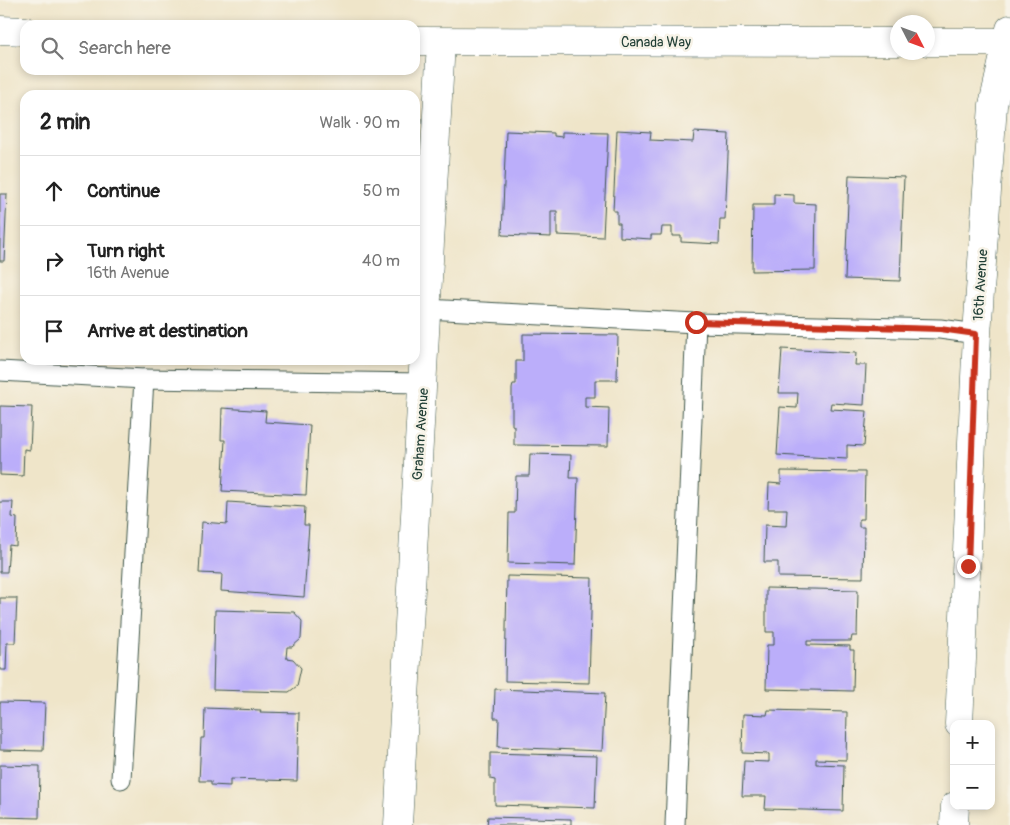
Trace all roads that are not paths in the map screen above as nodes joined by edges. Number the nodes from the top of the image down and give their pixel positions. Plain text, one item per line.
1 (0, 30) edge
2 (20, 31) edge
3 (1009, 37) edge
4 (428, 42) edge
5 (890, 42) edge
6 (935, 42) edge
7 (426, 309) junction
8 (696, 322) junction
9 (976, 334) junction
10 (0, 370) edge
11 (144, 380) junction
12 (423, 383) junction
13 (959, 720) edge
14 (121, 779) dead end
15 (955, 810) edge
16 (398, 825) edge
17 (675, 825) edge
18 (954, 825) edge

1 - 2 street
3 - 6 street
3 - 9 street, 16th Avenue
4 - 5 street, Canada Way
4 - 7 street, Graham Avenue
7 - 8 lane
7 - 12 street, Graham Avenue
8 - 9 lane
8 - 17 lane
9 - 13 street, 16th Avenue
10 - 11 lane
11 - 12 lane
11 - 14 lane
12 - 16 street, Graham Avenue
15 - 18 street

